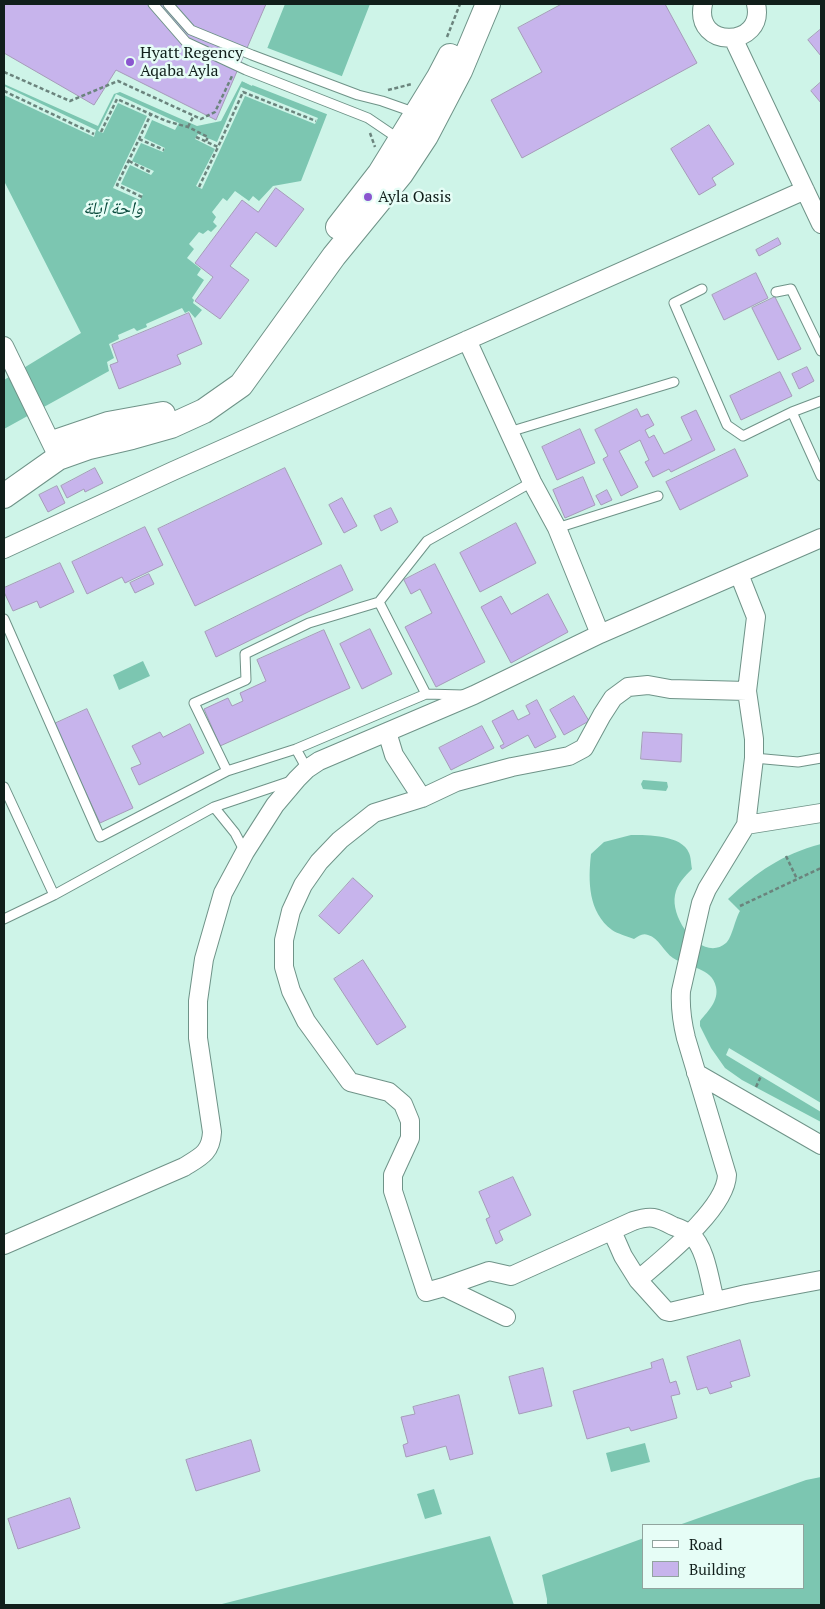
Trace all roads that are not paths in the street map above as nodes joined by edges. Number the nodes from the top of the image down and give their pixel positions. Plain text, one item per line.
1 (153, 4) edge
2 (168, 4) edge
3 (471, 4) edge
4 (488, 4) edge
5 (703, 4) edge
6 (758, 5) edge
7 (733, 38) junction
8 (416, 113) junction
9 (413, 138) junction
10 (805, 190) junction
11 (821, 224) edge
12 (702, 289) dead end
13 (776, 292) dead end
14 (467, 340) junction
15 (821, 351) edge
16 (7, 353) edge
17 (674, 382) dead end
18 (821, 401) edge
19 (792, 412) junction
20 (509, 432) junction
21 (51, 442) junction
22 (821, 476) edge
23 (4, 477) edge
24 (532, 482) junction
25 (4, 496) edge
26 (658, 496) dead end
27 (557, 528) junction
28 (821, 538) edge
29 (4, 549) edge
30 (739, 574) junction
31 (379, 602) junction
32 (4, 619) edge
33 (600, 634) junction
34 (747, 691) junction
35 (426, 694) junction
36 (474, 695) junction
37 (387, 732) junction
38 (296, 749) junction
39 (754, 758) junction
40 (821, 758) edge
41 (228, 771) junction
42 (302, 774) junction
43 (4, 787) edge
44 (422, 798) junction
45 (214, 807) junction
46 (821, 813) edge
47 (746, 825) junction
48 (245, 852) junction
49 (54, 895) junction
50 (4, 919) edge
51 (696, 1073) junction
52 (821, 1145) edge
53 (612, 1231) junction
54 (691, 1235) junction
55 (4, 1245) edge
56 (638, 1280) junction
57 (821, 1280) edge
58 (444, 1287) junction
59 (716, 1301) junction
60 (506, 1317) dead end

1 - 9 lane
2 - 8 lane
3 - 8 street
4 - 9 street
5 - 7 street
6 - 7 street
7 - 10 street
8 - 9 street
9 - 21 street
10 - 11 street
10 - 14 street
12 - 19 lane
13 - 15 lane
14 - 20 street
14 - 29 street
16 - 21 street
17 - 20 lane
18 - 19 lane
19 - 22 lane
20 - 24 street
21 - 23 street
21 - 25 street
24 - 27 street
24 - 31 lane
26 - 27 lane
27 - 33 street
28 - 30 street
30 - 33 street
30 - 34 street
31 - 35 lane
31 - 41 lane
32 - 41 lane
33 - 36 street
34 - 39 street
34 - 44 street
35 - 36 lane
35 - 38 lane
36 - 37 street
37 - 42 street
37 - 44 street
38 - 41 lane
38 - 42 lane
39 - 40 lane
39 - 47 street
42 - 45 lane
42 - 48 street
43 - 49 lane
44 - 58 street
45 - 48 lane
45 - 49 lane
46 - 47 street
47 - 51 street
48 - 55 street
49 - 50 lane
51 - 52 street
51 - 54 street
53 - 54 street
53 - 56 street
53 - 58 street
54 - 56 street
54 - 59 street
56 - 59 street
57 - 59 street
58 - 60 street

